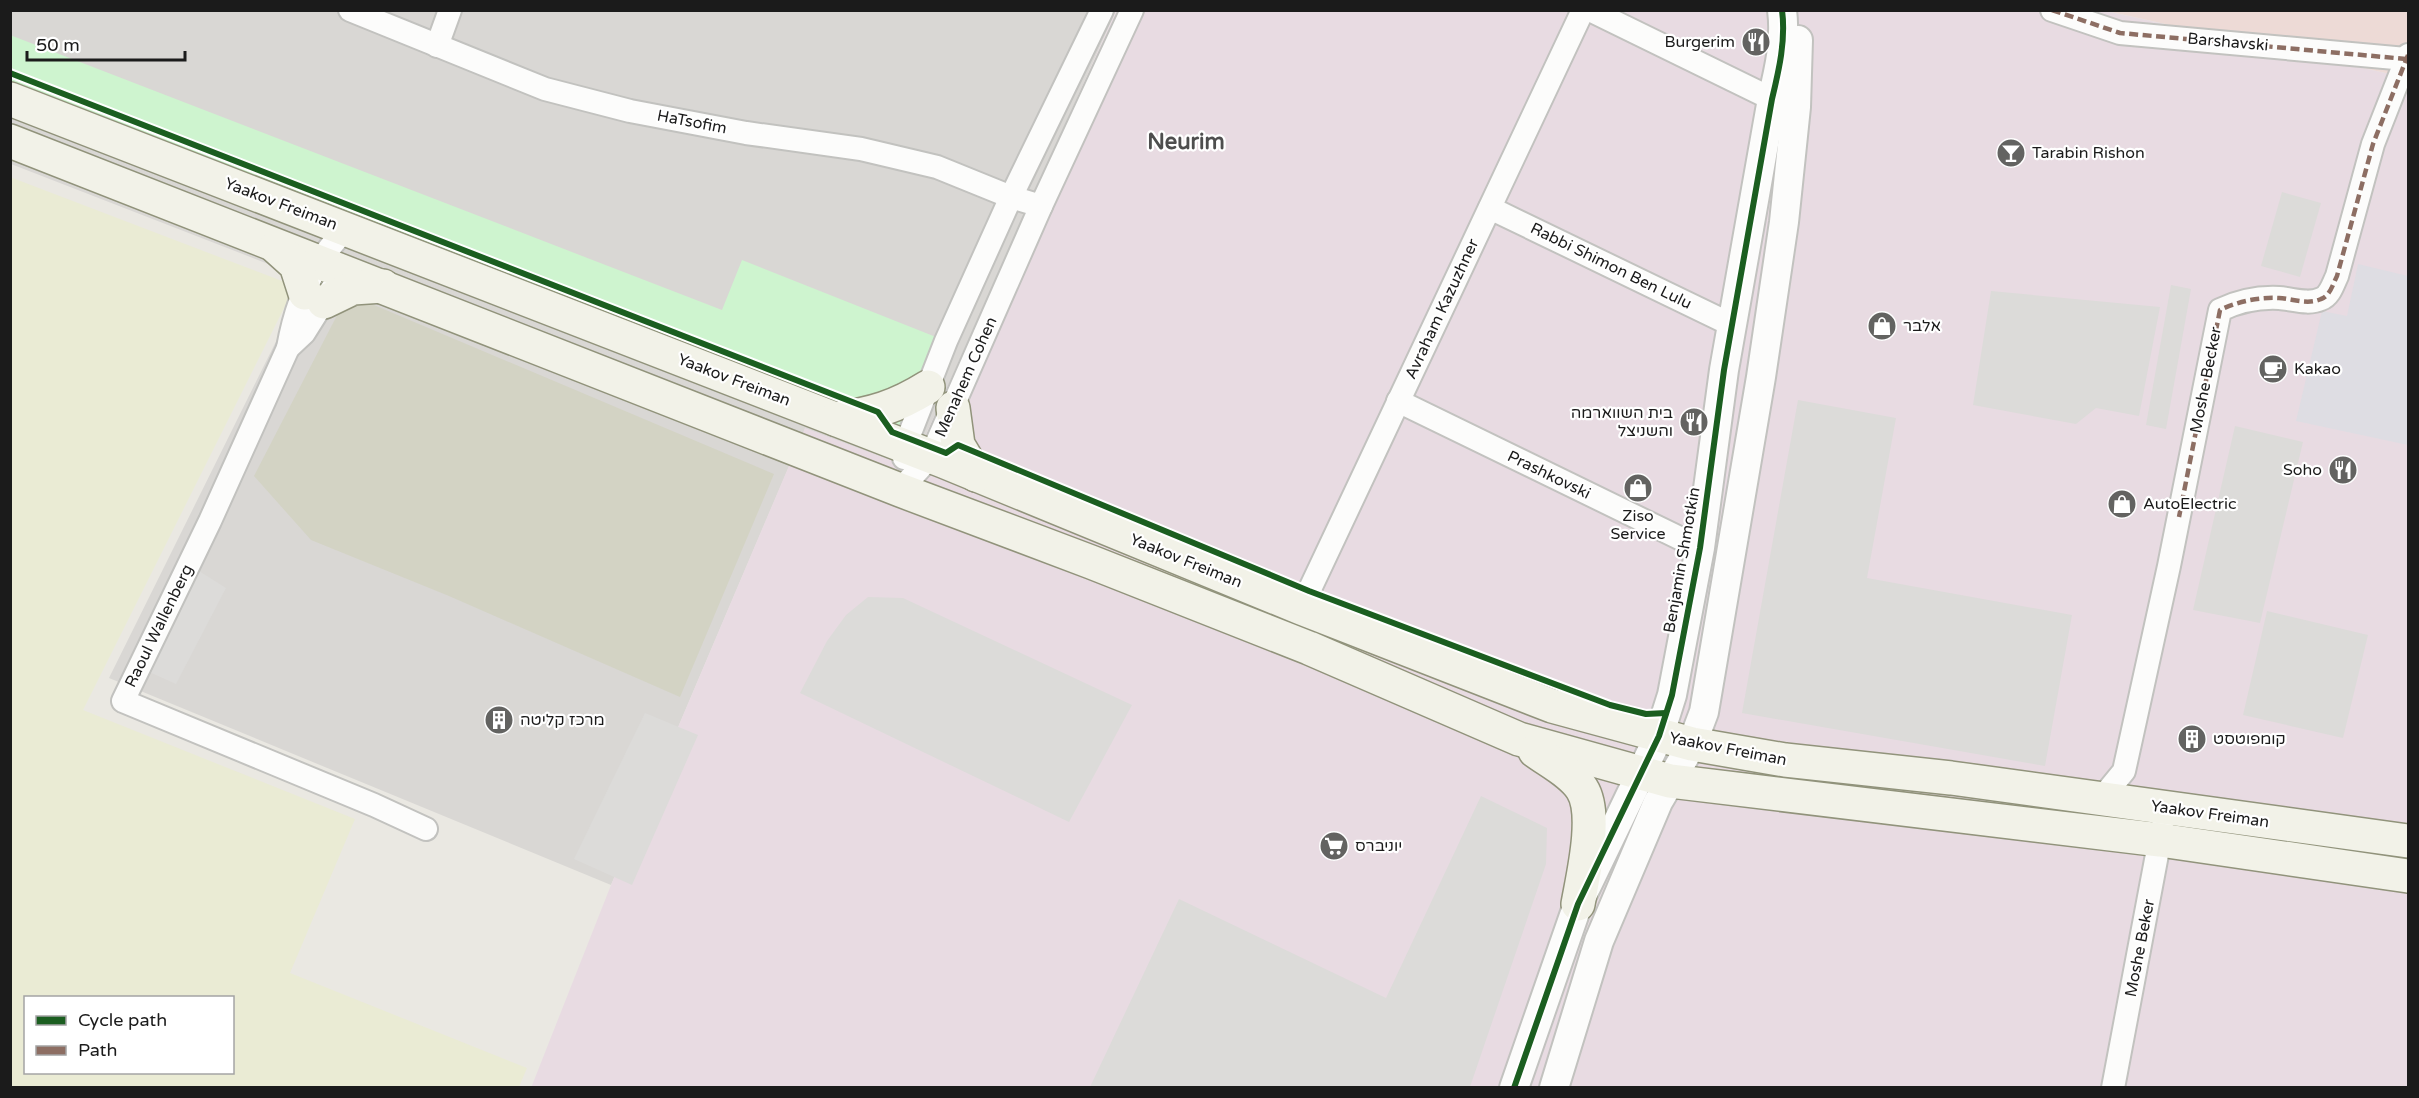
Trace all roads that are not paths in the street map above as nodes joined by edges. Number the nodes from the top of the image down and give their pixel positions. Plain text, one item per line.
1 (350, 10) edge
2 (450, 10) edge
3 (1102, 10) edge
4 (1132, 10) edge
5 (1583, 10) edge
6 (1590, 10) edge
7 (1782, 10) edge
8 (1796, 10) edge
9 (2052, 10) edge
10 (437, 46) junction
11 (2407, 57) edge
12 (10, 99) edge
13 (1784, 103) junction
14 (10, 141) edge
15 (1011, 197) junction
16 (1041, 206) junction
17 (1490, 208) junction
18 (345, 229) junction
19 (273, 244) junction
20 (330, 266) junction
21 (383, 286) junction
22 (314, 297) junction
23 (1732, 325) junction
24 (928, 387) junction
25 (1398, 402) junction
26 (952, 408) junction
27 (835, 419) junction
28 (918, 451) junction
29 (976, 475) junction
30 (900, 490) junction
31 (1700, 548) junction
32 (1301, 608) junction
33 (1659, 736) junction
34 (1519, 739) junction
35 (1692, 744) junction
36 (2124, 771) junction
37 (1655, 777) junction
38 (2101, 799) junction
39 (2152, 806) junction
40 (426, 829) dead end
41 (2160, 840) junction
42 (2409, 841) edge
43 (2409, 876) edge
44 (1578, 904) junction
45 (1514, 1088) edge
46 (1554, 1088) edge
47 (2113, 1088) edge

1 - 10 street, HaTsofim
2 - 10 street
3 - 15 street, Menahem Cohen
4 - 16 street, Menahem Cohen
5 - 17 street, Avraham Kazuzhner
6 - 13 street
7 - 13 street, Benjamin Shmotkin
8 - 13 street, Benjamin Shmotkin
9 - 11 street, Barshavski
10 - 15 street, HaTsofim
11 - 36 street, Moshe Becker
12 - 18 main road, Yaakov Freiman
13 - 23 street, Benjamin Shmotkin
13 - 35 street, Benjamin Shmotkin
14 - 19 main road, Yaakov Freiman
15 - 16 street, HaTsofim
15 - 24 street, Menahem Cohen
16 - 26 street, Menahem Cohen
17 - 23 street, Rabbi Shimon Ben Lulu
17 - 25 street, Avraham Kazuzhner
18 - 20 street, Raoul Wallenberg
18 - 27 main road, Yaakov Freiman
19 - 20 main road, Yaakov Freiman
19 - 22 main road
20 - 21 main road, Yaakov Freiman
20 - 22 street, Raoul Wallenberg
21 - 22 main road
21 - 30 main road, Yaakov Freiman
22 - 40 street, Raoul Wallenberg
23 - 31 street, Benjamin Shmotkin
24 - 27 main road
24 - 28 street, Menahem Cohen
25 - 31 street, Prashkovski
25 - 32 street, Avraham Kazuzhner
26 - 28 street, Menahem Cohen
26 - 29 main road
27 - 28 main road, Yaakov Freiman
28 - 29 main road, Yaakov Freiman
28 - 30 street, Menahem Cohen
29 - 32 main road, Yaakov Freiman
30 - 34 main road, Yaakov Freiman
31 - 33 street, Benjamin Shmotkin
32 - 33 main road, Yaakov Freiman
33 - 35 main road, Yaakov Freiman
33 - 37 street, Benjamin Shmotkin
34 - 37 main road, Yaakov Freiman
34 - 44 main road
35 - 37 street, Benjamin Shmotkin
35 - 38 main road, Yaakov Freiman
36 - 38 street, Moshe Becker
36 - 39 street
37 - 41 main road, Yaakov Freiman
37 - 44 street, Benjamin Shmotkin
37 - 46 street, Benjamin Shmotkin
38 - 39 main road, Yaakov Freiman
39 - 41 street, Moshe Beker
39 - 42 main road, Yaakov Freiman
41 - 43 main road, Yaakov Freiman
41 - 47 street, Moshe Beker
44 - 45 street, Benjamin Shmotkin

